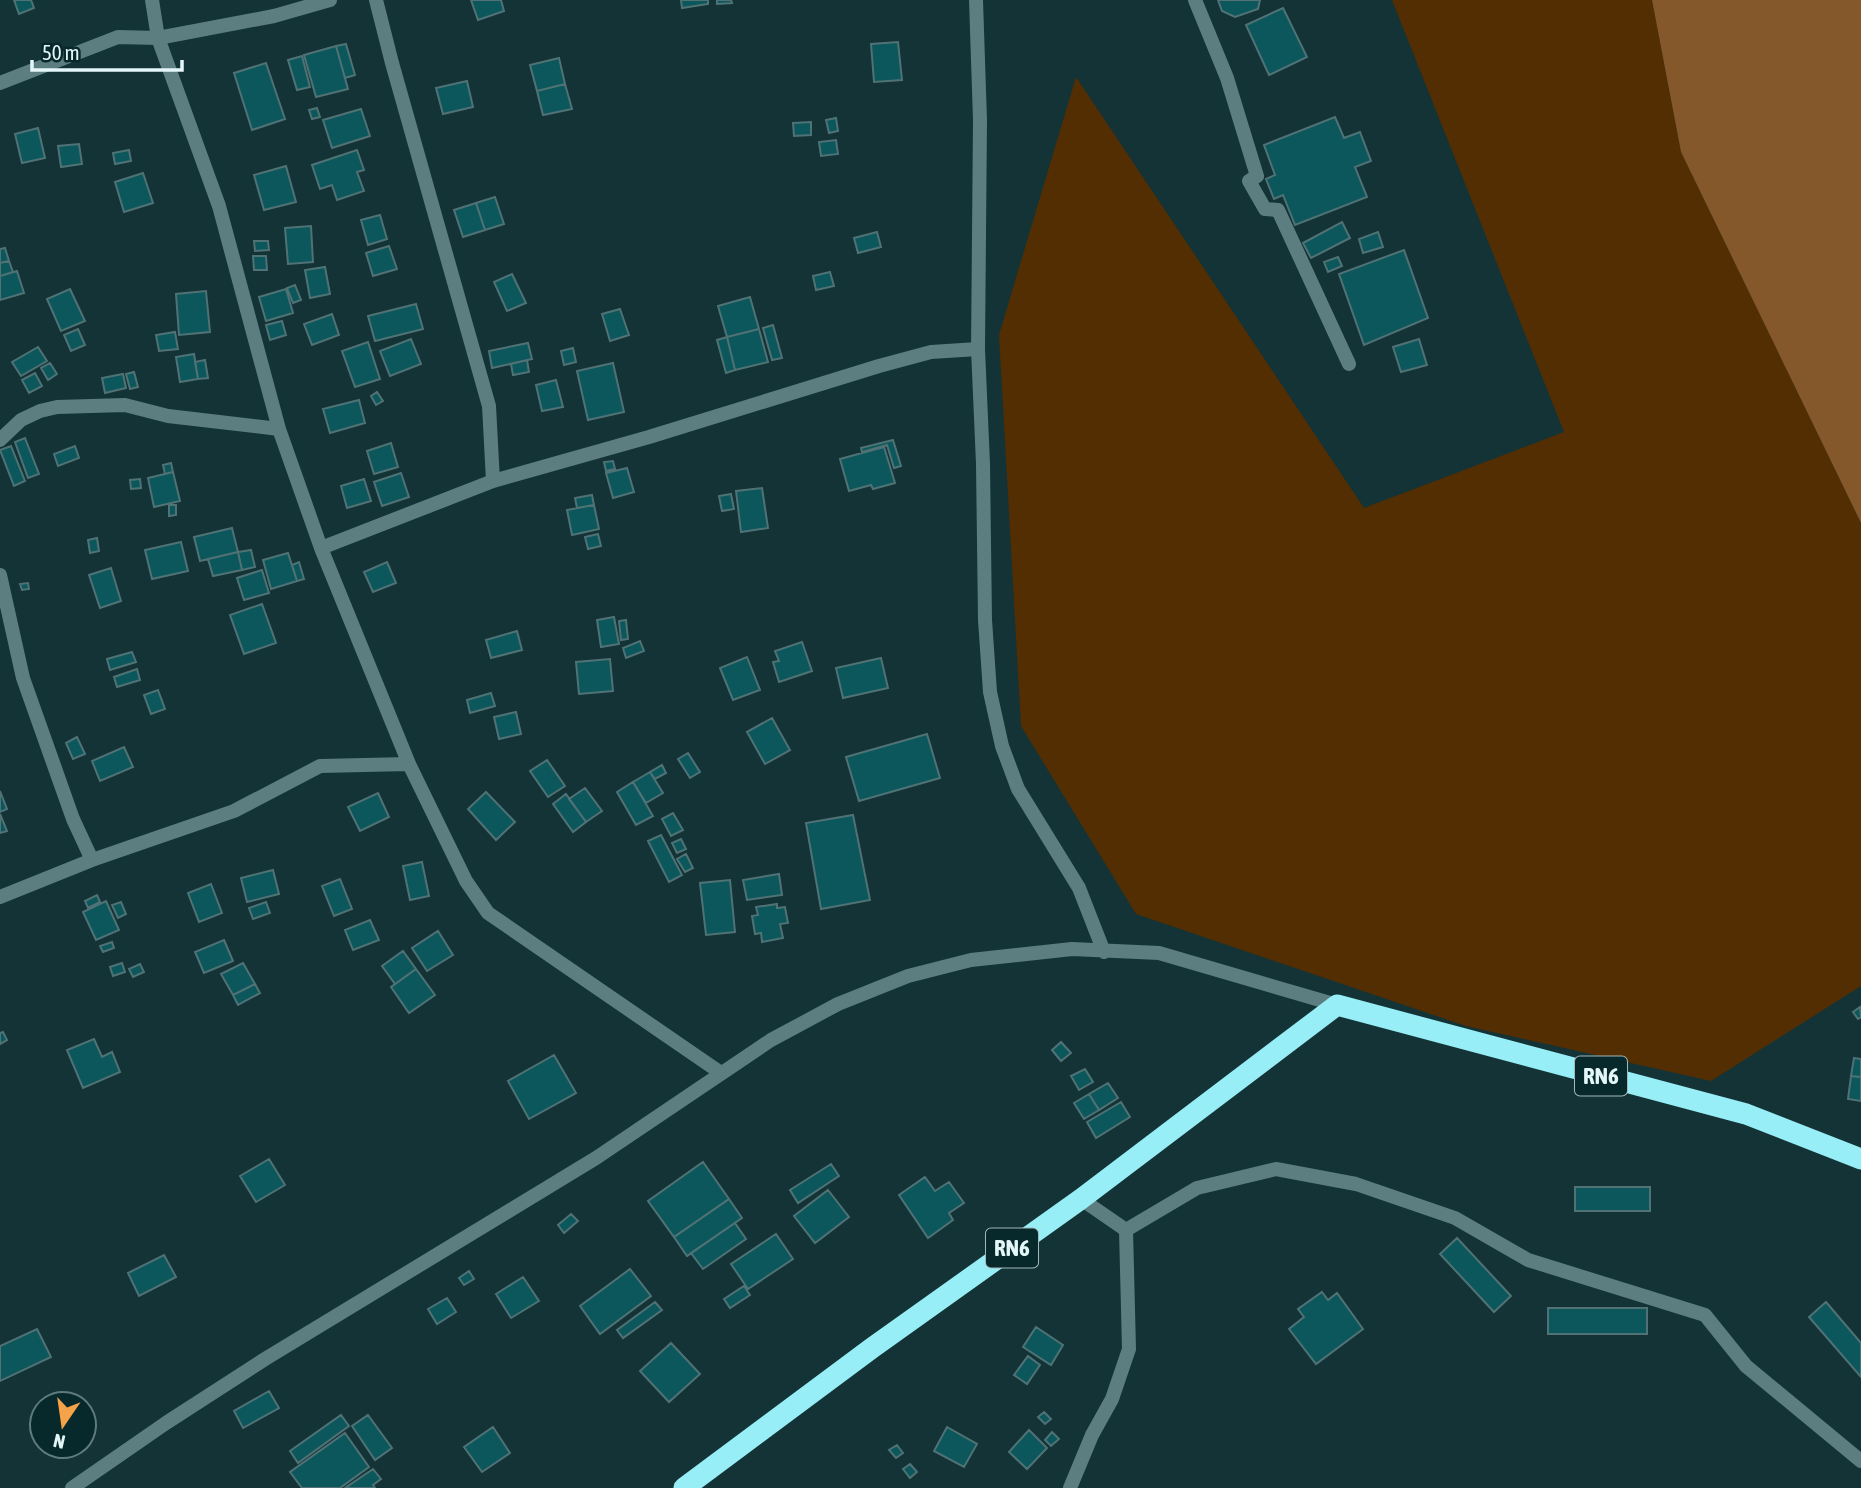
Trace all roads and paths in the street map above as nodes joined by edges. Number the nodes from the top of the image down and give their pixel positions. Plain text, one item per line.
1 (152, 0) edge
2 (330, 0) edge
3 (376, 0) edge
4 (1195, 0) edge
5 (974, 4) edge
6 (158, 38) junction
7 (0, 83) edge
8 (978, 349) junction
9 (1349, 363) dead end
10 (279, 429) junction
11 (0, 439) edge
12 (493, 481) junction
13 (320, 548) junction
14 (0, 575) edge
15 (409, 764) junction
16 (92, 860) junction
17 (0, 897) edge
18 (1104, 952) junction
19 (1337, 1005) junction
20 (721, 1073) junction
21 (1861, 1159) edge
22 (1081, 1199) junction
23 (1126, 1230) junction
24 (1861, 1461) edge
25 (72, 1488) edge
26 (684, 1488) edge
27 (1070, 1488) edge

1 - 6 street
2 - 6 street
3 - 12 street
4 - 9 street
5 - 8 street
6 - 7 street
6 - 10 street
8 - 12 street
8 - 18 street
10 - 11 street
10 - 13 street
12 - 13 street
13 - 15 street
14 - 16 street
15 - 16 street
15 - 20 street
16 - 17 street
18 - 19 street
18 - 20 street
19 - 21 highway, RN6
19 - 22 highway, RN6
20 - 25 street
22 - 23 street
22 - 26 highway, RN6
23 - 24 street
23 - 27 street

